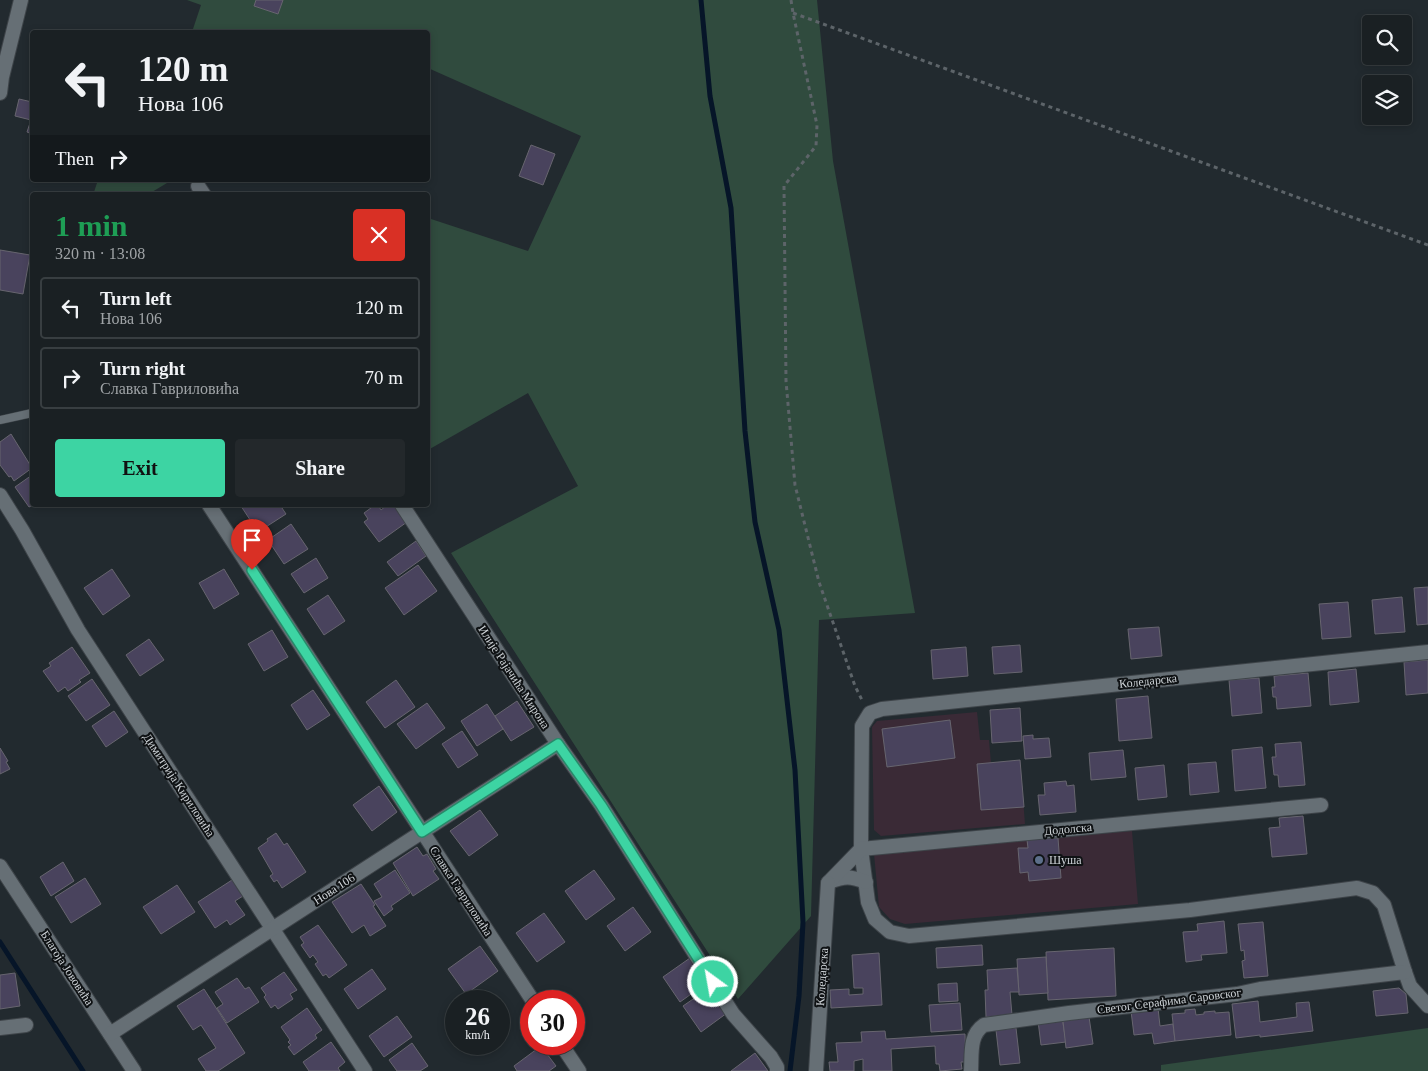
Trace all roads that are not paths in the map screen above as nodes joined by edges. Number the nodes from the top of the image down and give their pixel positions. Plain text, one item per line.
1 (21, 0) edge
2 (0, 93) edge
3 (30, 413) edge
4 (0, 420) edge
5 (0, 495) edge
6 (210, 507) edge
7 (403, 507) edge
8 (1428, 652) edge
9 (558, 744) junction
10 (1321, 806) dead end
11 (422, 832) junction
12 (861, 849) junction
13 (0, 866) edge
14 (828, 882) junction
15 (866, 882) junction
16 (272, 929) junction
17 (1404, 972) junction
18 (526, 990) edge
19 (1428, 1006) edge
20 (26, 1025) dead end
21 (0, 1028) edge
22 (110, 1034) junction
23 (568, 1055) edge
24 (134, 1071) edge
25 (365, 1071) edge
26 (579, 1071) edge
27 (777, 1071) edge
28 (816, 1071) edge
29 (970, 1071) edge

1 - 2 street
3 - 4 lane
5 - 16 street, Димитрија Кириловића
6 - 11 street, Славка Гавриловића
7 - 9 street, Илије Рајачића Мирона
8 - 12 street, Коледарска
9 - 11 street, Нова 106
9 - 27 street, Илије Рајачића Мирона
10 - 12 street, Додолска
11 - 16 street, Нова 106
11 - 18 street, Славка Гавриловића
12 - 14 street
12 - 15 street
13 - 22 street, Благоја Јововића
14 - 15 street
14 - 28 street, Коледарска
15 - 17 street
16 - 22 street, Нова 106
16 - 25 street, Димитрија Кириловића
17 - 19 street
17 - 29 street, Светог Серафима Саровског
20 - 21 street
22 - 24 street, Благоја Јововића
23 - 26 street

